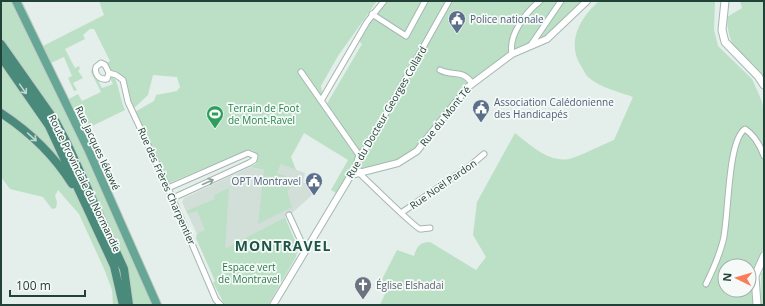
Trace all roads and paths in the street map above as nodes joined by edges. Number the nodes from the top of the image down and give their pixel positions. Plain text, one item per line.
1 (16, 1) edge
2 (384, 1) edge
3 (424, 1) edge
4 (449, 1) edge
5 (540, 1) edge
6 (561, 1) edge
7 (587, 1) edge
8 (725, 1) edge
9 (372, 14) junction
10 (1, 44) edge
11 (532, 45) junction
12 (512, 54) junction
13 (1, 57) edge
14 (440, 70) dead end
15 (301, 72) dead end
16 (109, 73) dead end
17 (472, 83) junction
18 (764, 85) edge
19 (321, 101) junction
20 (1, 113) edge
21 (484, 154) dead end
22 (359, 155) junction
23 (764, 156) edge
24 (360, 171) junction
25 (353, 174) junction
26 (168, 188) junction
27 (173, 198) junction
28 (401, 213) junction
29 (289, 215) dead end
30 (92, 218) junction
31 (430, 228) dead end
32 (305, 250) junction
33 (764, 256) edge
34 (706, 284) dead end
35 (127, 286) junction
36 (123, 305) edge
37 (129, 305) edge
38 (133, 305) edge
39 (157, 305) edge
40 (221, 305) edge
41 (273, 305) edge
42 (757, 305) edge

1 - 39 main road, Rue Jacques Iékawé
2 - 9 street
3 - 9 street
4 - 22 street, Rue du Docteur Georges Collard
5 - 12 street
6 - 11 street
7 - 11 street, Rue du Mont Té
8 - 18 main road
9 - 19 street
10 - 35 highway, Route Provinciale du Normandie
11 - 12 street, Rue du Mont Té
12 - 17 street, Rue du Mont Té
13 -> 30 highway, Route Provinciale du Normandie
14 - 17 street
15 - 19 street
16 - 26 street, Rue des Frères Charpentier
17 - 24 street, Rue du Mont Té
19 - 22 street
20 -> 30 highway
21 - 28 street, Rue Noël Pardon
22 - 25 street, Rue du Docteur Georges Collard
23 - 34 street
24 - 25 street, Rue du Mont Té
24 - 28 street
25 - 32 street, Rue du Docteur Georges Collard
26 - 27 street, Rue des Frères Charpentier
27 -> 26 street
27 - 40 street, Rue des Frères Charpentier
28 - 31 street
29 - 32 street
30 - 36 highway, Route Provinciale du Normandie
32 - 41 street, Rue du Docteur Georges Collard
33 - 42 main road
35 - 37 highway
35 - 38 highway

